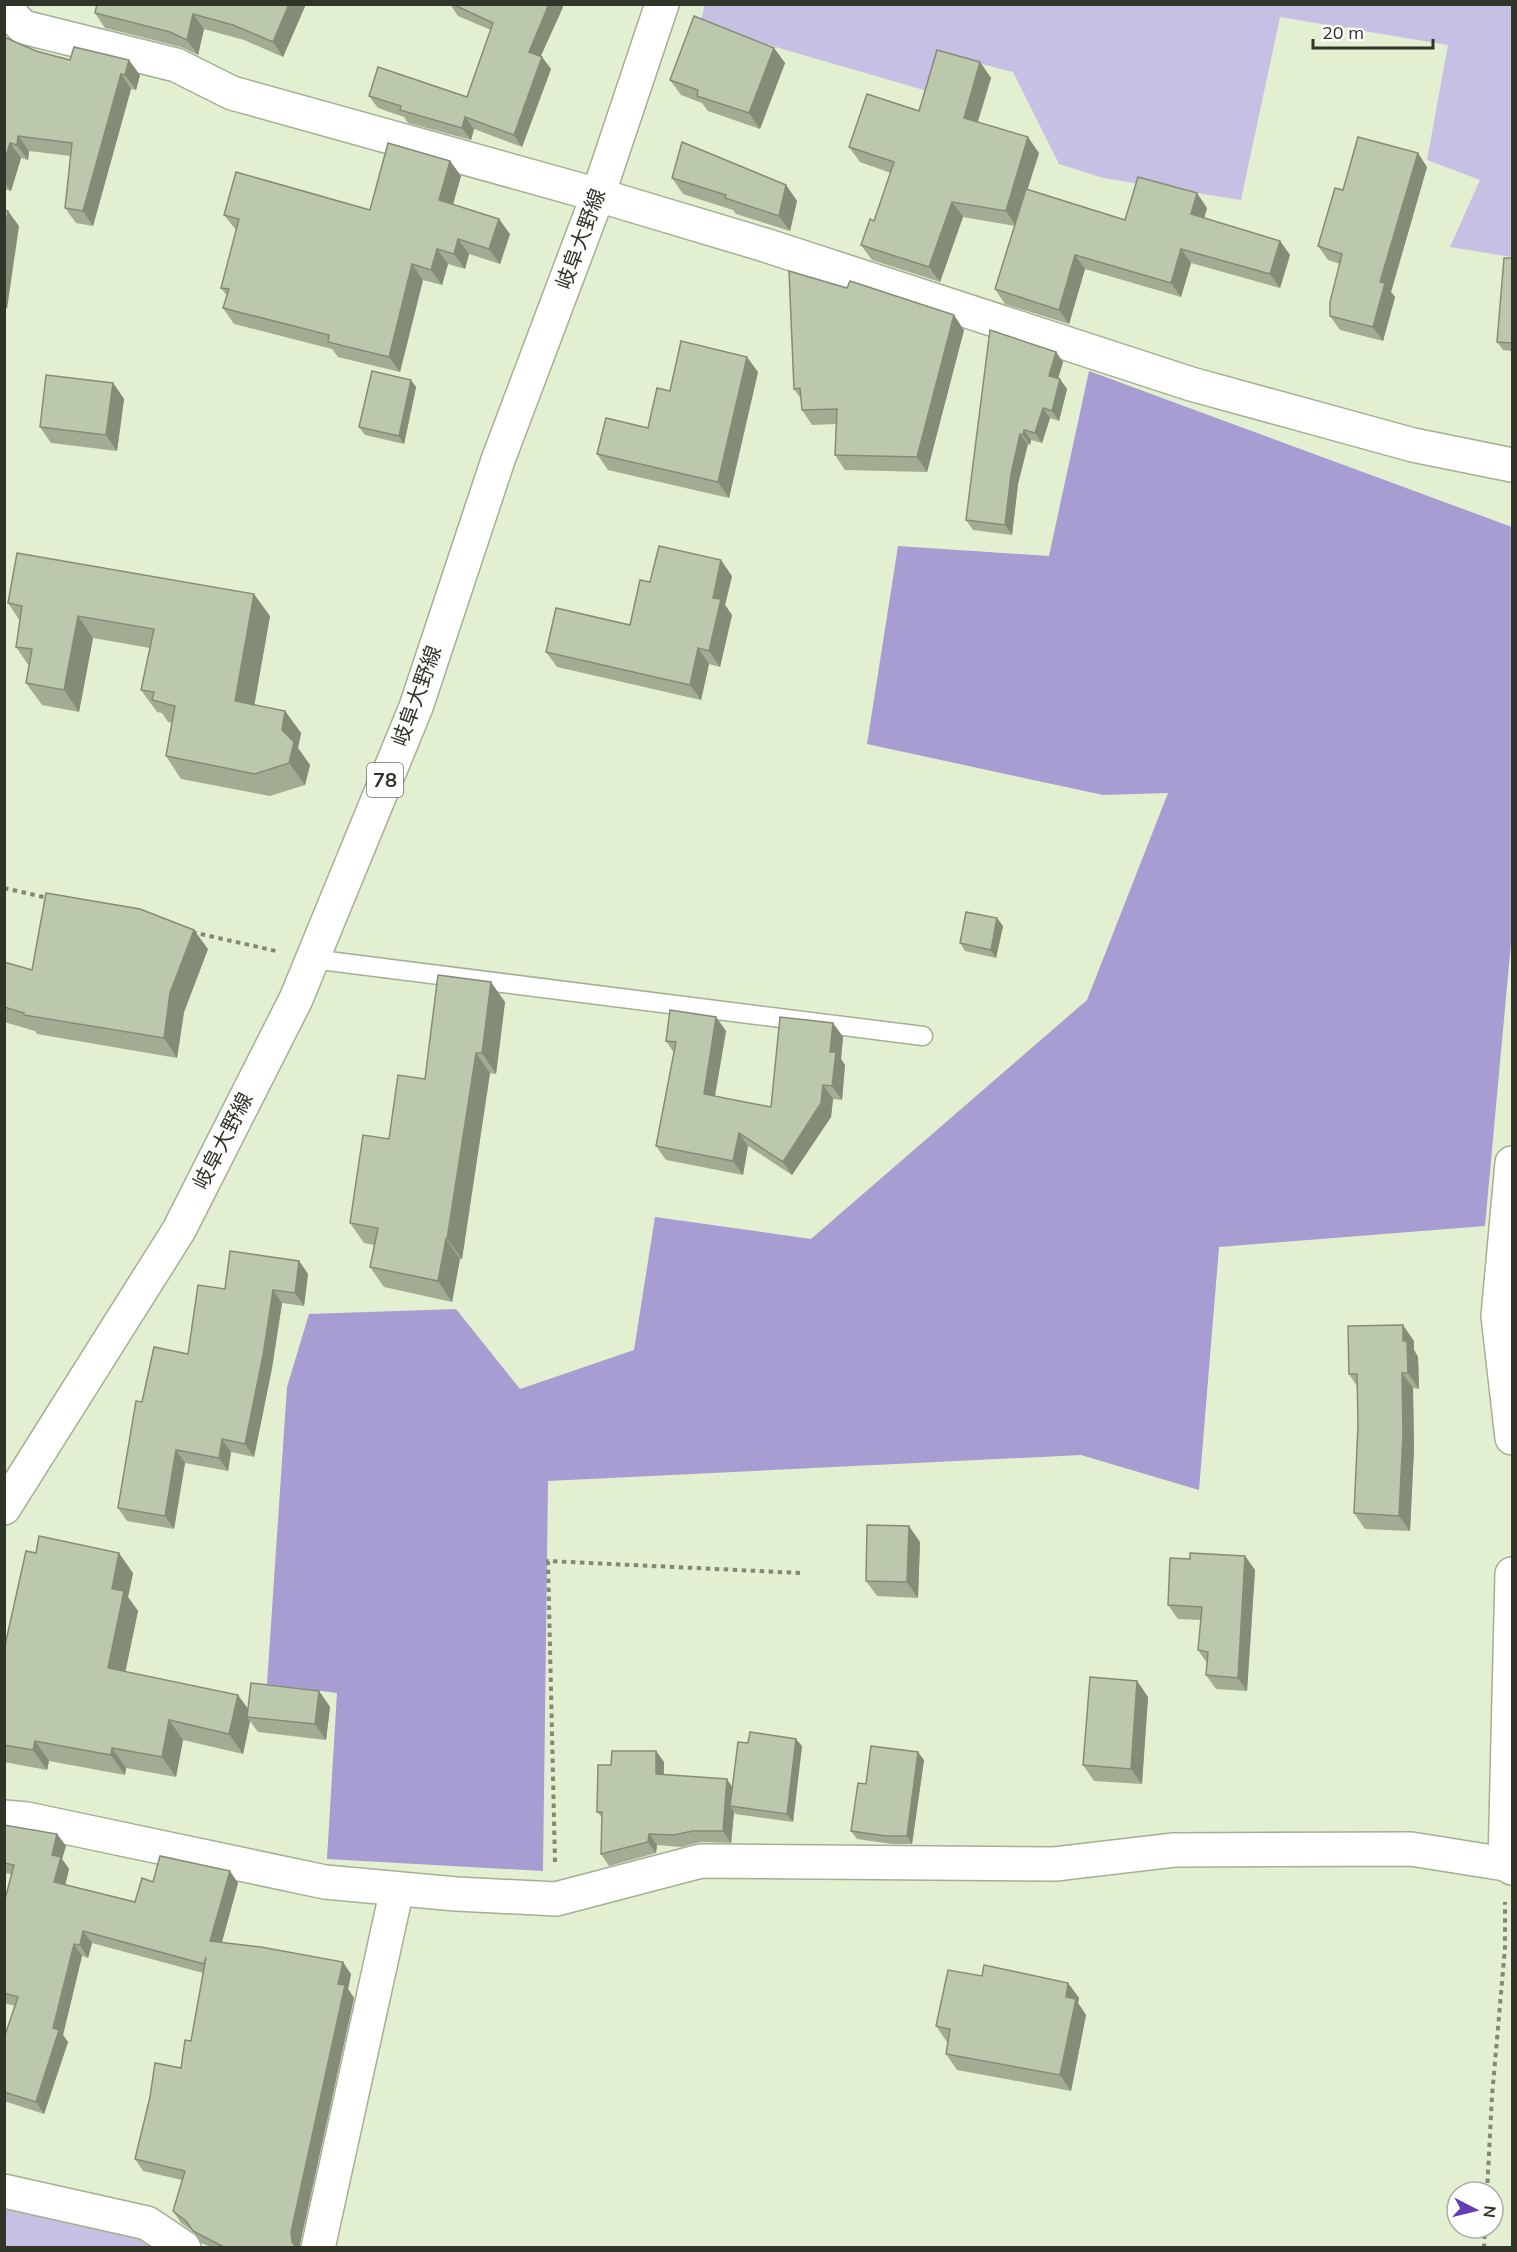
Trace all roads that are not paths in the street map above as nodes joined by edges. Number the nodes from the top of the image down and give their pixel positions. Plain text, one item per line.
1 (662, 4) edge
2 (4, 7) edge
3 (598, 195) junction
4 (1512, 465) edge
5 (312, 959) junction
6 (924, 1036) dead end
7 (1512, 1163) edge
8 (1512, 1438) edge
9 (4, 1508) edge
10 (1512, 1574) edge
11 (4, 1816) edge
12 (1509, 1866) edge
13 (397, 1889) junction
14 (4, 2191) edge
15 (184, 2247) edge
16 (318, 2247) edge

1 - 3 street, 岐阜大野線 / 78
2 - 3 street
3 - 4 street
3 - 5 street, 岐阜大野線 / 78
5 - 6 lane
5 - 9 street, 岐阜大野線 / 78
7 - 8 street
10 - 12 street
11 - 13 street
12 - 13 street
13 - 16 street
14 - 15 street

